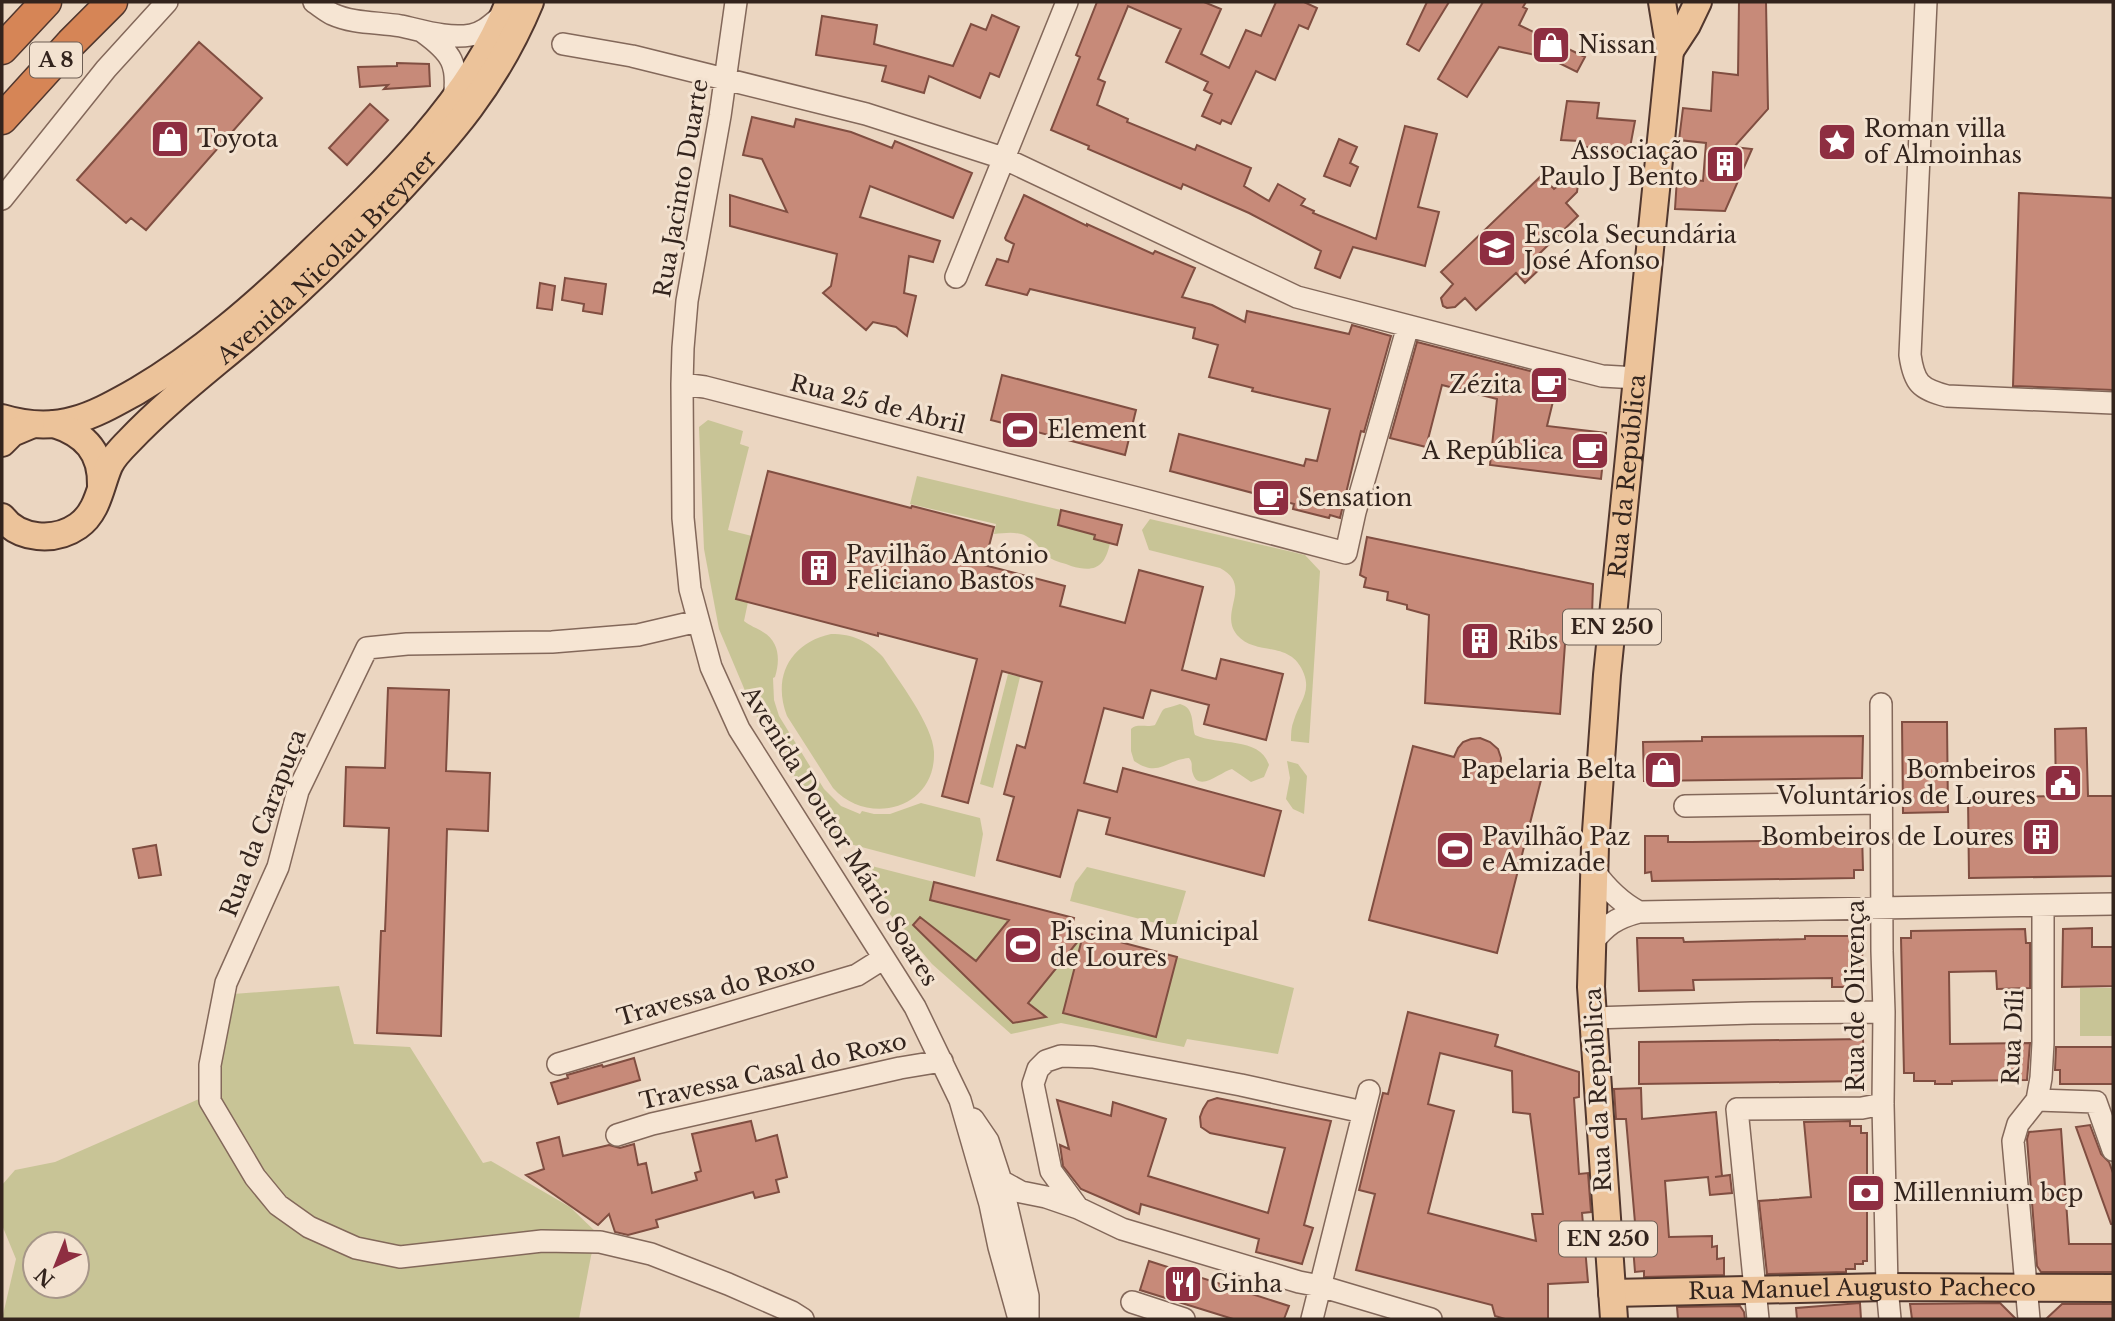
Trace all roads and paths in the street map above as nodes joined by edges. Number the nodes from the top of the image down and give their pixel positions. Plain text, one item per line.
1 (46, 2) edge
2 (112, 2) edge
3 (167, 2) edge
4 (314, 2) edge
5 (530, 2) edge
6 (736, 2) edge
7 (1067, 2) edge
8 (1664, 2) edge
9 (1695, 2) edge
10 (1926, 2) edge
11 (507, 8) edge
12 (423, 32) junction
13 (563, 44) dead end
14 (2, 49) edge
15 (1670, 51) junction
16 (726, 79) junction
17 (454, 100) junction
18 (2, 119) edge
19 (1003, 158) junction
20 (2, 199) edge
21 (956, 277) dead end
22 (1408, 326) junction
23 (1637, 378) junction
24 (682, 384) junction
25 (2113, 403) edge
26 (2, 418) edge
27 (42, 424) junction
28 (2, 443) edge
29 (100, 492) junction
30 (2, 517) edge
31 (698, 621) junction
32 (1881, 704) dead end
33 (1882, 803) junction
34 (1685, 806) dead end
35 (1594, 871) junction
36 (2113, 904) edge
37 (2043, 906) junction
38 (1881, 908) junction
39 (1639, 912) junction
40 (1591, 944) junction
41 (884, 958) junction
42 (1884, 1012) junction
43 (1593, 1018) junction
44 (942, 1061) junction
45 (558, 1064) dead end
46 (1369, 1091) dead end
47 (960, 1100) junction
48 (2037, 1100) junction
49 (1883, 1104) junction
50 (1363, 1112) junction
51 (617, 1135) dead end
52 (2113, 1150) edge
53 (1051, 1171) junction
54 (1001, 1181) junction
55 (1031, 1194) junction
56 (1078, 1208) junction
57 (1002, 1221) junction
58 (1320, 1286) junction
59 (1887, 1287) junction
60 (2113, 1288) edge
61 (2026, 1289) junction
62 (1755, 1291) junction
63 (1612, 1293) junction
64 (1132, 1303) dead end
65 (803, 1319) edge
66 (1019, 1319) edge
67 (1028, 1319) edge
68 (1184, 1319) edge
69 (1312, 1319) edge
70 (1431, 1319) edge
71 (1614, 1319) edge
72 (1758, 1319) edge
73 (1890, 1319) edge
74 (2029, 1319) edge

1 - 14 highway, A 8
2 - 18 highway, A 8
3 - 20 street
4 - 12 street
5 - 29 main road, Avenida Nicolau Breyner
6 - 16 street, Rua Jacinto Duarte
7 - 19 street
8 - 9 main road, EN 250
8 - 15 main road, Rua da República / EN 250
9 - 15 main road, Rua da República / EN 250
10 - 25 street
11 - 12 street
11 - 17 main road, Avenida Nicolau Breyner
12 - 17 street
13 - 16 street
15 - 23 main road, Rua da República / EN 250
16 - 19 street
16 - 24 street, Rua Jacinto Duarte
17 - 27 main road, Avenida Nicolau Breyner
19 - 21 street
19 - 22 street
22 - 23 street
22 - 24 street, Rua 25 de Abril
23 - 35 main road, Rua da República / EN 250
24 - 31 street, Avenida Doutor Mário Soares
26 - 27 main road, Avenida Nicolau Breyner
27 - 28 main road, Avenida Nicolau Breyner
27 - 29 main road, Avenida Nicolau Breyner
29 - 30 main road, Avenida Nicolau Breyner
31 - 41 street, Avenida Doutor Mário Soares
31 - 65 street, Rua da Carapuça
32 - 33 street, Rua de Olivença
33 - 34 street
33 - 38 street, Rua de Olivença
35 - 39 street
35 - 40 main road, Rua da República / EN 250
36 - 37 street
37 - 38 street
37 - 48 street, Rua Díli
38 - 39 street
38 - 42 street, Rua de Olivença
39 - 40 street
40 - 43 main road, Rua da República / EN 250
41 - 44 street, Avenida Doutor Mário Soares
41 - 45 street, Travessa do Roxo
42 - 43 street
42 - 49 street, Rua de Olivença
43 - 63 main road, Rua da República / EN 250
44 - 47 street, Avenida Doutor Mário Soares
44 - 51 street, Travessa Casal do Roxo
46 - 50 street
47 - 54 street, Avenida Doutor Mário Soares
47 - 57 street, Avenida Doutor Mário Soares
48 - 52 street
48 - 61 street, Rua Díli
49 - 59 street, Rua de Olivença
49 - 62 street
50 - 53 street
50 - 58 street
53 - 55 street
53 - 56 street
54 - 55 street
54 - 57 street, Avenida Doutor Mário Soares
55 - 56 street
56 - 57 street
56 - 58 street
57 - 66 street, Avenida Doutor Mário Soares
57 - 67 street, Avenida Doutor Mário Soares
58 - 69 street
58 - 70 street
59 - 61 main road, Rua Manuel Augusto Pacheco
59 - 62 main road, Rua Manuel Augusto Pacheco
59 - 73 street, Rua de Olivença
60 - 61 main road, Rua Manuel Augusto Pacheco
61 - 74 street, Rua Díli
62 - 63 main road, Rua Manuel Augusto Pacheco
62 - 72 street
63 - 71 main road, Rua da República / EN 250
64 - 68 street

